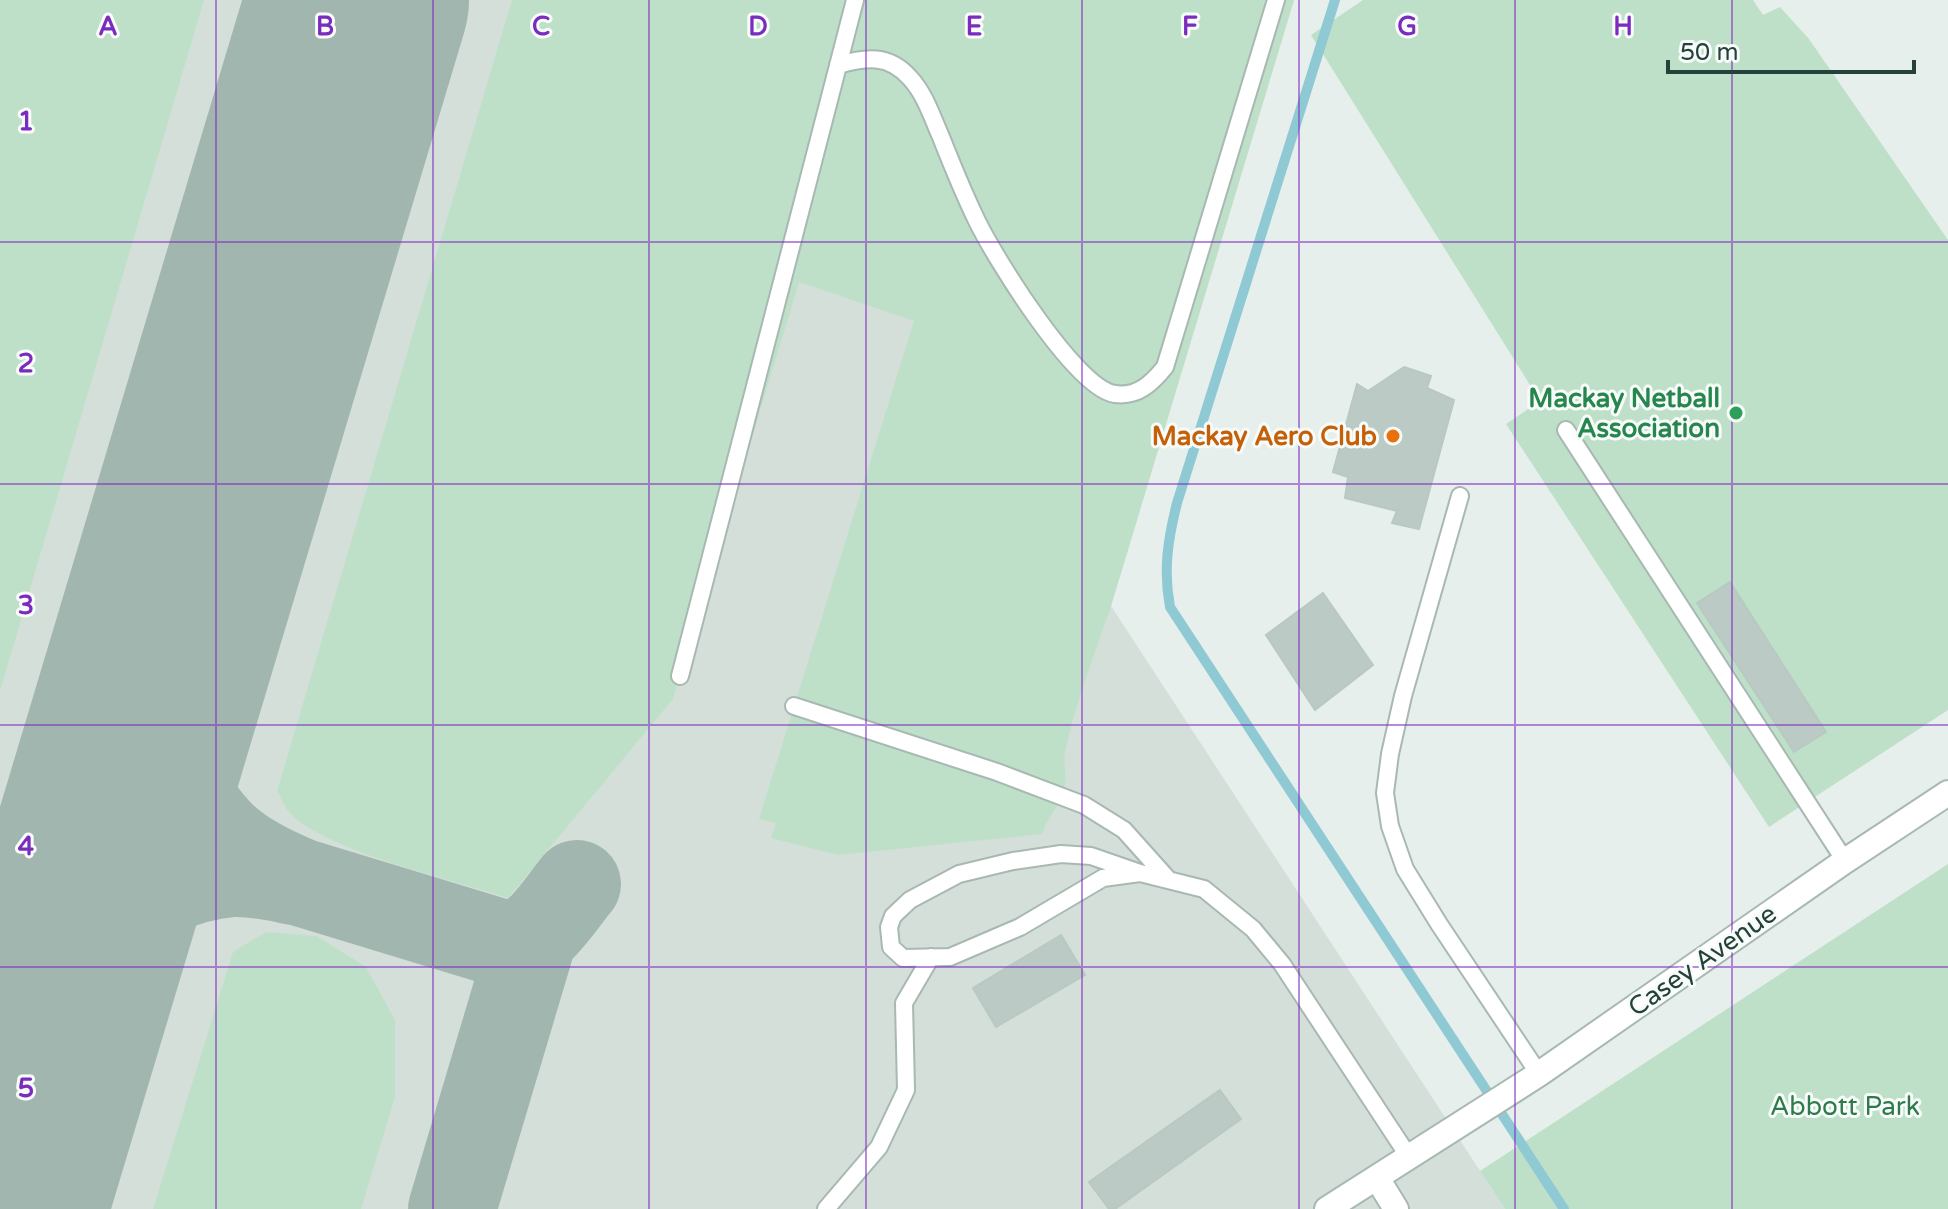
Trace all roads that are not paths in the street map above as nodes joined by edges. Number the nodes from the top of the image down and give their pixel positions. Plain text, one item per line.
1 (855, 0) edge
2 (1276, 0) edge
3 (838, 65) junction
4 (1566, 430) dead end
5 (1460, 496) dead end
6 (680, 676) dead end
7 (794, 706) dead end
8 (1948, 793) edge
9 (1845, 861) junction
10 (1140, 873) junction
11 (1167, 878) junction
12 (931, 957) junction
13 (1531, 1079) junction
14 (1409, 1157) junction
15 (1377, 1178) junction
16 (826, 1209) edge
17 (1327, 1209) edge
18 (1396, 1209) edge

1 - 3 lane
2 - 3 lane
3 - 6 lane
4 - 9 lane
5 - 13 lane
7 - 11 lane
8 - 9 street, Casey Avenue
9 - 13 street, Casey Avenue
10 - 11 lane
10 - 12 lane
10 - 12 lane
11 - 14 lane
12 - 16 lane
13 - 14 street, Casey Avenue
14 - 15 street, Casey Avenue
15 - 17 street, Casey Avenue
15 - 18 street

